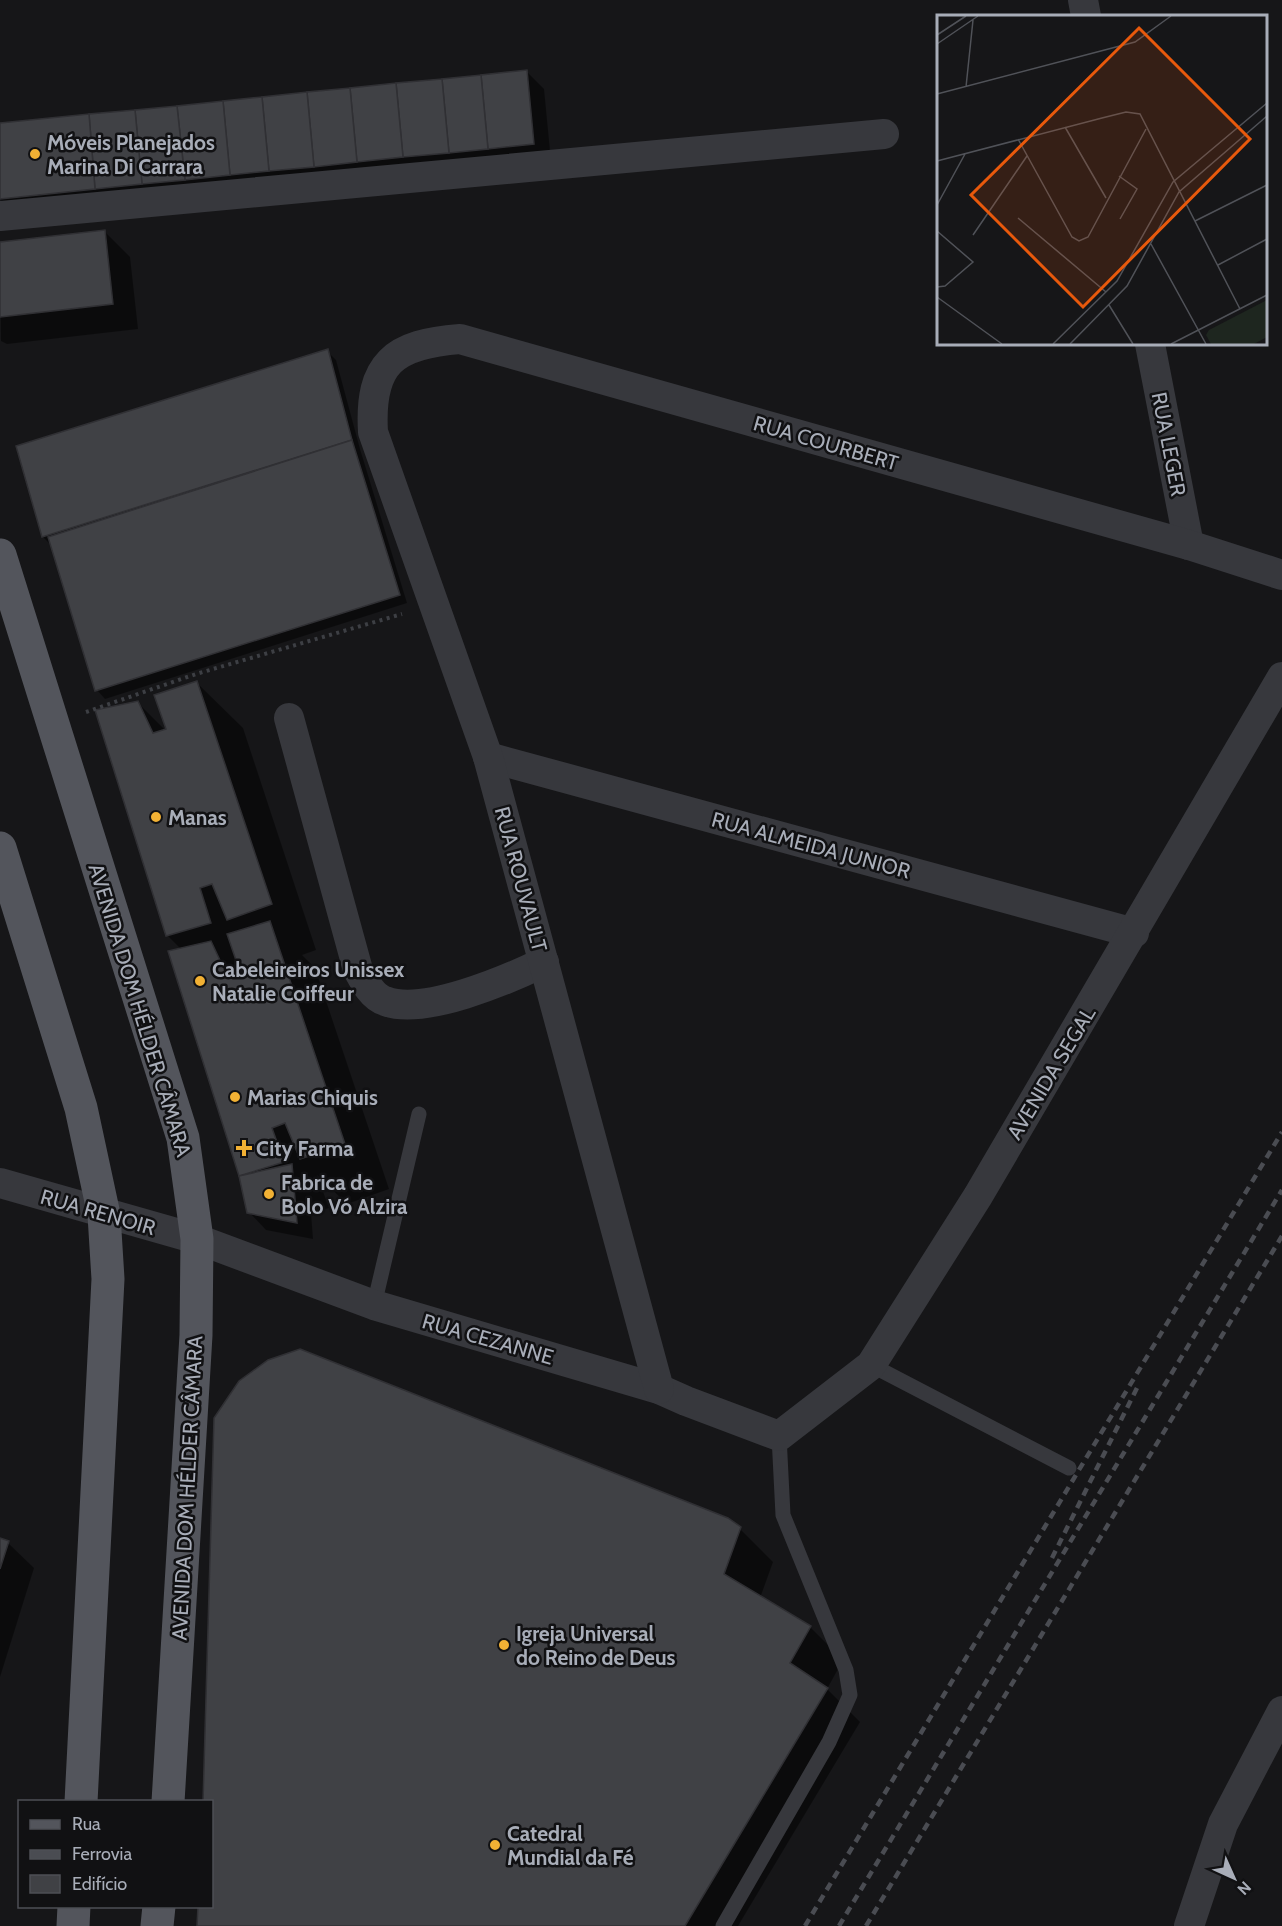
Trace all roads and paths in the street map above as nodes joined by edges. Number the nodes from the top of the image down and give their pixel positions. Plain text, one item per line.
1 (1083, 0) edge
2 (1086, 15) edge
3 (884, 134) dead end
4 (0, 216) edge
5 (1150, 345) edge
6 (379, 377) joint
7 (1189, 545) junction
8 (0, 555) edge
9 (1282, 575) edge
10 (436, 604) junction
11 (1282, 677) edge
12 (289, 718) dead end
13 (51, 724) junction
14 (488, 757) junction
15 (0, 848) edge
16 (1134, 933) junction
17 (544, 962) junction
18 (419, 1114) dead end
19 (0, 1183) edge
20 (104, 1215) junction
21 (197, 1239) junction
22 (374, 1305) junction
23 (871, 1365) junction
24 (659, 1389) junction
25 (779, 1436) junction
26 (1069, 1468) dead end
27 (1282, 1711) edge
28 (81, 1800) edge
29 (168, 1800) edge
30 (74, 1908) edge
31 (159, 1908) edge
32 (73, 1926) edge
33 (157, 1926) edge
34 (723, 1926) edge
35 (1189, 1926) edge

1 - 2 street
3 - 4 street
5 - 7 street, RUA LEGER
6 - 7 street, RUA COURBERT
6 - 10 street, RUA ROUVAULT
7 - 9 street, RUA COURBERT
8 - 13 main road, AVENIDA DOM HÉLDER CÂMARA
10 - 13 path
10 - 14 street, RUA ROUVAULT
11 - 16 street, AVENIDA SEGAL
12 - 17 street
13 - 21 main road, AVENIDA DOM HÉLDER CÂMARA
14 - 16 street, RUA ALMEIDA JUNIOR
14 - 17 street, RUA ROUVAULT
15 - 20 main road
16 - 23 street, AVENIDA SEGAL
17 - 24 street, RUA ROUVAULT
18 - 22 lane
19 - 20 street, RUA RENOIR
20 - 21 street, RUA RENOIR
20 - 28 main road
21 - 22 street, RUA CEZANNE
21 - 29 main road, AVENIDA DOM HÉLDER CÂMARA
22 - 24 street, RUA CEZANNE
23 - 25 street, AVENIDA SEGAL
23 - 26 lane
24 - 25 street, RUA CEZANNE
25 - 34 lane
27 - 35 street
30 - 32 main road
31 - 33 main road

